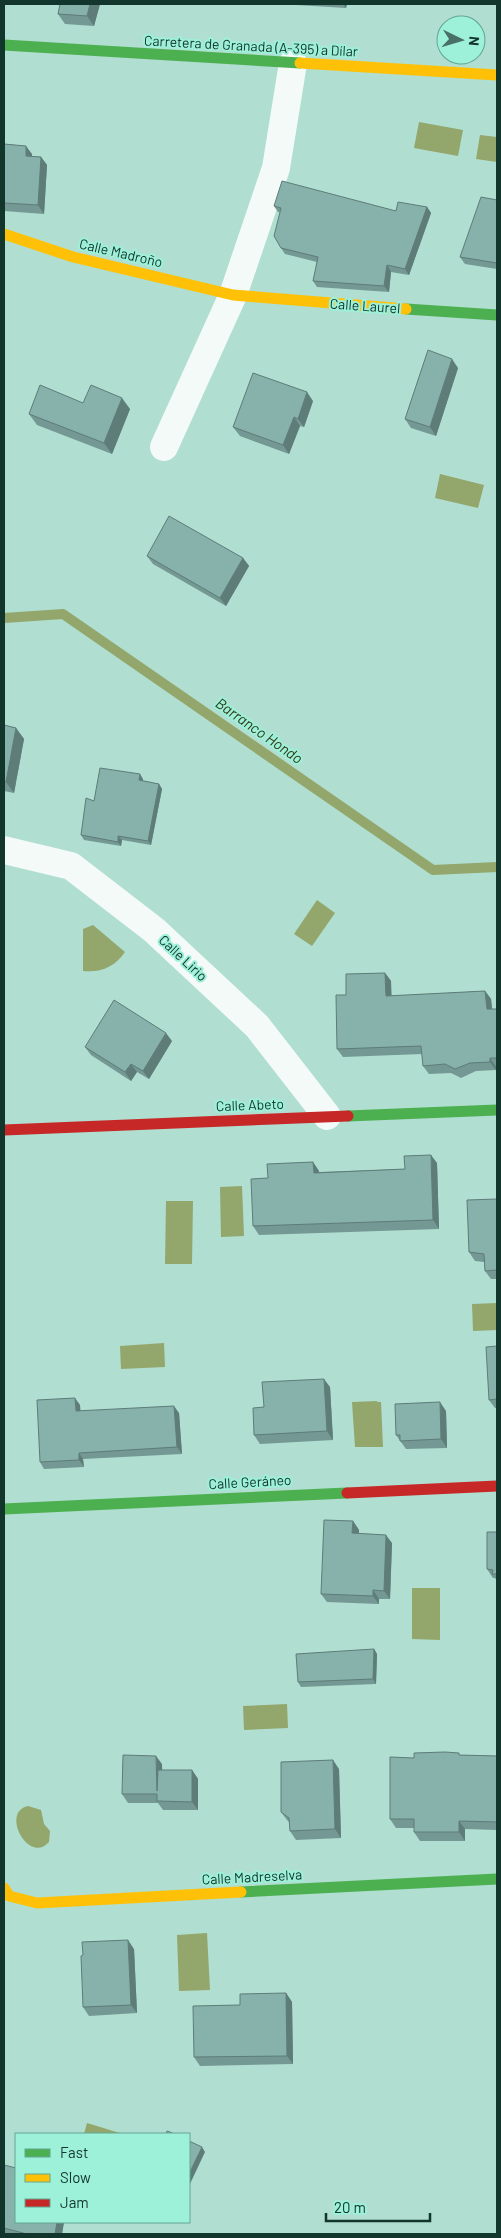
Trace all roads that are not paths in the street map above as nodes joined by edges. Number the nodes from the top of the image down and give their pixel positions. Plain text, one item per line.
1 (4, 45) edge
2 (293, 63) junction
3 (497, 75) edge
4 (4, 234) edge
5 (233, 295) junction
6 (497, 315) edge
7 (164, 447) dead end
8 (4, 850) edge
9 (497, 1110) edge
10 (327, 1116) junction
11 (4, 1130) edge
12 (497, 1486) edge
13 (4, 1509) edge
14 (497, 1879) edge
15 (6, 1892) edge

1 - 2 street, Carretera de Granada (A-395) a Dílar
2 - 3 street, Carretera de Granada (A-395) a Dílar
2 - 5 street
4 - 5 street, Calle Madroño
5 - 6 street, Calle Laurel
5 - 7 street
8 - 10 street, Calle Lirio
9 - 10 street, Calle Abeto
10 - 11 street, Calle Abeto
12 - 13 street, Calle Geráneo
14 - 15 street, Calle Madreselva

